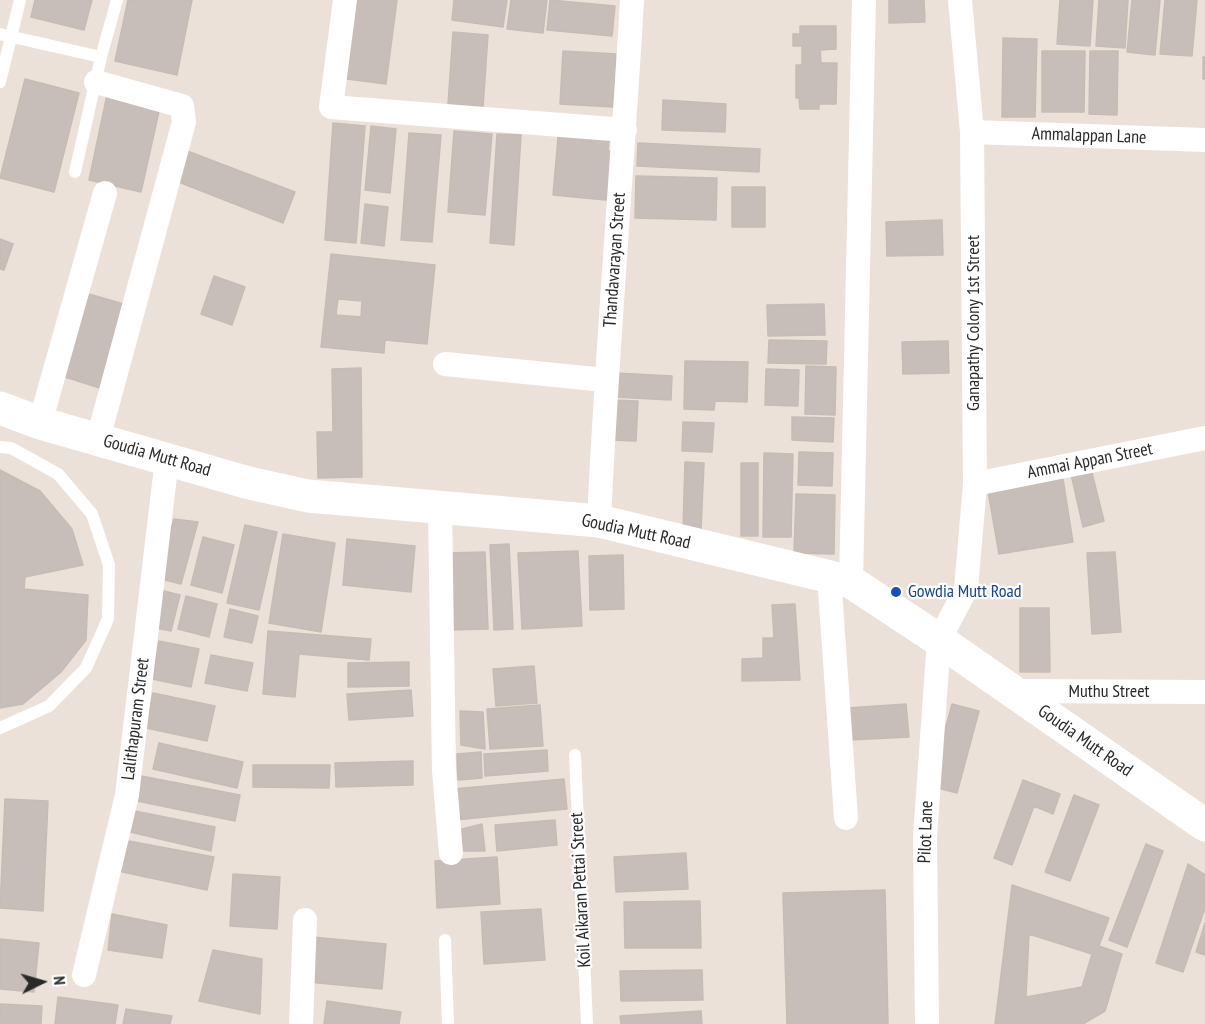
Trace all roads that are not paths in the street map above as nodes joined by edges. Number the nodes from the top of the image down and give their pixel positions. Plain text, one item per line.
1 (20, 0) edge
2 (117, 0) edge
3 (345, 0) edge
4 (632, 0) edge
5 (864, 0) edge
6 (960, 0) edge
7 (5, 35) edge
8 (102, 57) junction
9 (0, 82) edge
10 (96, 82) junction
11 (625, 130) junction
12 (972, 132) junction
13 (1205, 140) edge
14 (75, 172) dead end
15 (105, 193) dead end
16 (445, 364) dead end
17 (605, 380) junction
18 (0, 408) edge
19 (40, 423) junction
20 (1205, 438) edge
21 (98, 439) junction
22 (0, 447) edge
23 (167, 459) junction
24 (975, 484) junction
25 (440, 507) junction
26 (599, 521) junction
27 (840, 579) junction
28 (939, 640) junction
29 (1013, 691) junction
30 (1205, 692) edge
31 (0, 728) edge
32 (575, 755) dead end
33 (846, 818) dead end
34 (1205, 825) edge
35 (451, 853) dead end
36 (305, 920) dead end
37 (446, 940) dead end
38 (84, 975) dead end
39 (301, 1024) edge
40 (448, 1024) edge
41 (587, 1024) edge
42 (927, 1024) edge

1 - 7 lane
2 - 8 lane
3 - 11 street
4 - 11 street, Thandavarayan Street
5 - 27 street
6 - 12 street, Ganapathy Colony 1st Street
7 - 8 lane
7 - 9 lane
8 - 10 lane
10 - 14 lane
10 - 21 street
11 - 17 street, Thandavarayan Street
12 - 13 street, Ammalappan Lane
12 - 24 street, Ganapathy Colony 1st Street
15 - 19 street
16 - 17 street
17 - 26 street, Thandavarayan Street
18 - 19 main road, Goudia Mutt Road
19 - 21 main road, Goudia Mutt Road
20 - 24 street, Ammai Appan Street
21 - 23 main road, Goudia Mutt Road
22 - 31 lane
23 - 25 main road, Goudia Mutt Road
23 - 38 street, Lalithapuram Street
24 - 28 street, Ganapathy Colony 1st Street
25 - 26 main road, Goudia Mutt Road
25 - 35 street
26 - 27 main road, Goudia Mutt Road
27 - 28 main road, Goudia Mutt Road
27 - 33 street
28 - 29 main road, Goudia Mutt Road
28 - 42 street, Pilot Lane
29 - 30 street, Muthu Street
29 - 34 main road, Goudia Mutt Road
32 - 41 lane, Koil Aikaran Pettai Street
36 - 39 street
37 - 40 lane

